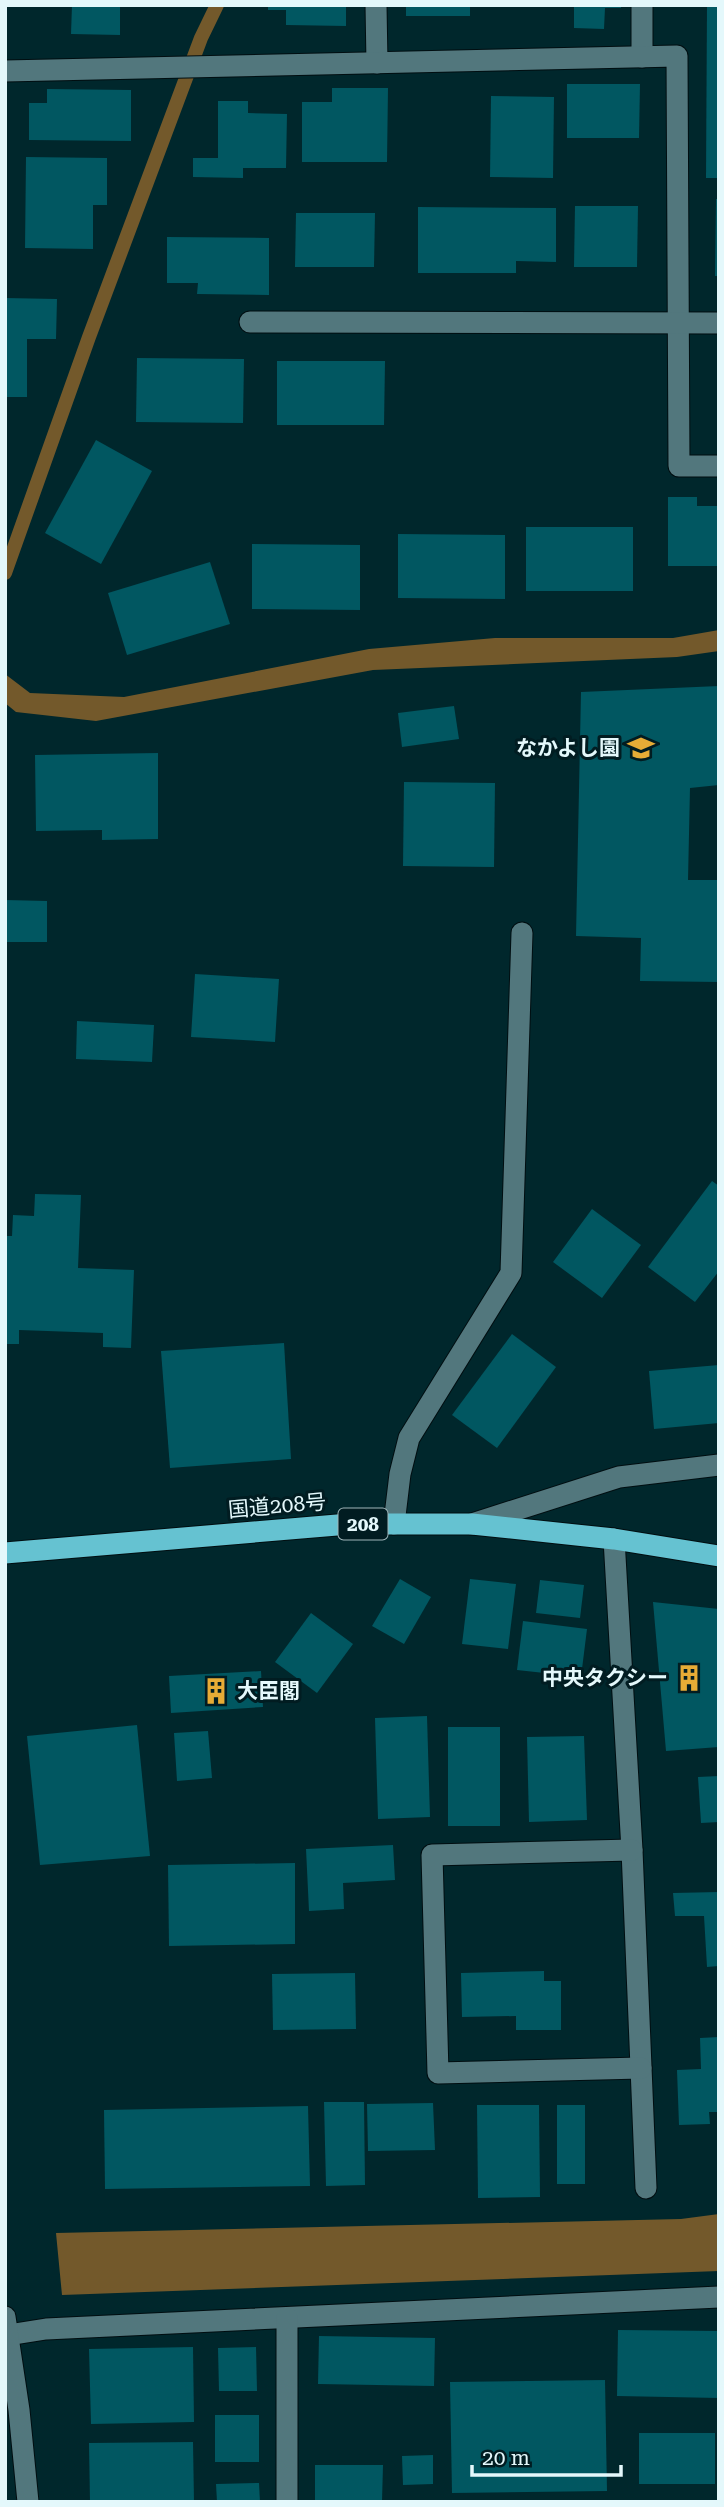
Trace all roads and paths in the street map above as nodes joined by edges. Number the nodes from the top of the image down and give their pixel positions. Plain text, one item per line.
1 (376, 5) edge
2 (642, 5) edge
3 (642, 57) junction
4 (377, 63) junction
5 (5, 71) edge
6 (250, 322) dead end
7 (678, 323) junction
8 (719, 323) edge
9 (719, 466) edge
10 (522, 933) dead end
11 (719, 1465) edge
12 (394, 1524) junction
13 (472, 1524) junction
14 (614, 1539) junction
15 (5, 1553) edge
16 (719, 1556) edge
17 (632, 1850) junction
18 (641, 2068) junction
19 (646, 2189) dead end
20 (719, 2297) edge
21 (287, 2318) junction
22 (7, 2326) edge
23 (28, 2502) edge
24 (287, 2502) edge

1 - 4 street
2 - 3 street
3 - 4 street
3 - 7 street
4 - 5 street
6 - 7 street
7 - 8 street
7 - 9 street
10 - 12 street
11 - 13 street
12 - 13 highway, 国道208号 / 208
12 - 15 highway, 国道208号 / 208
13 - 14 highway, 国道208号 / 208
14 - 16 highway, 国道208号 / 208
14 - 17 street
17 - 18 street
17 - 18 street
18 - 19 street
20 - 21 street
21 - 22 street
21 - 24 street
22 - 23 street

